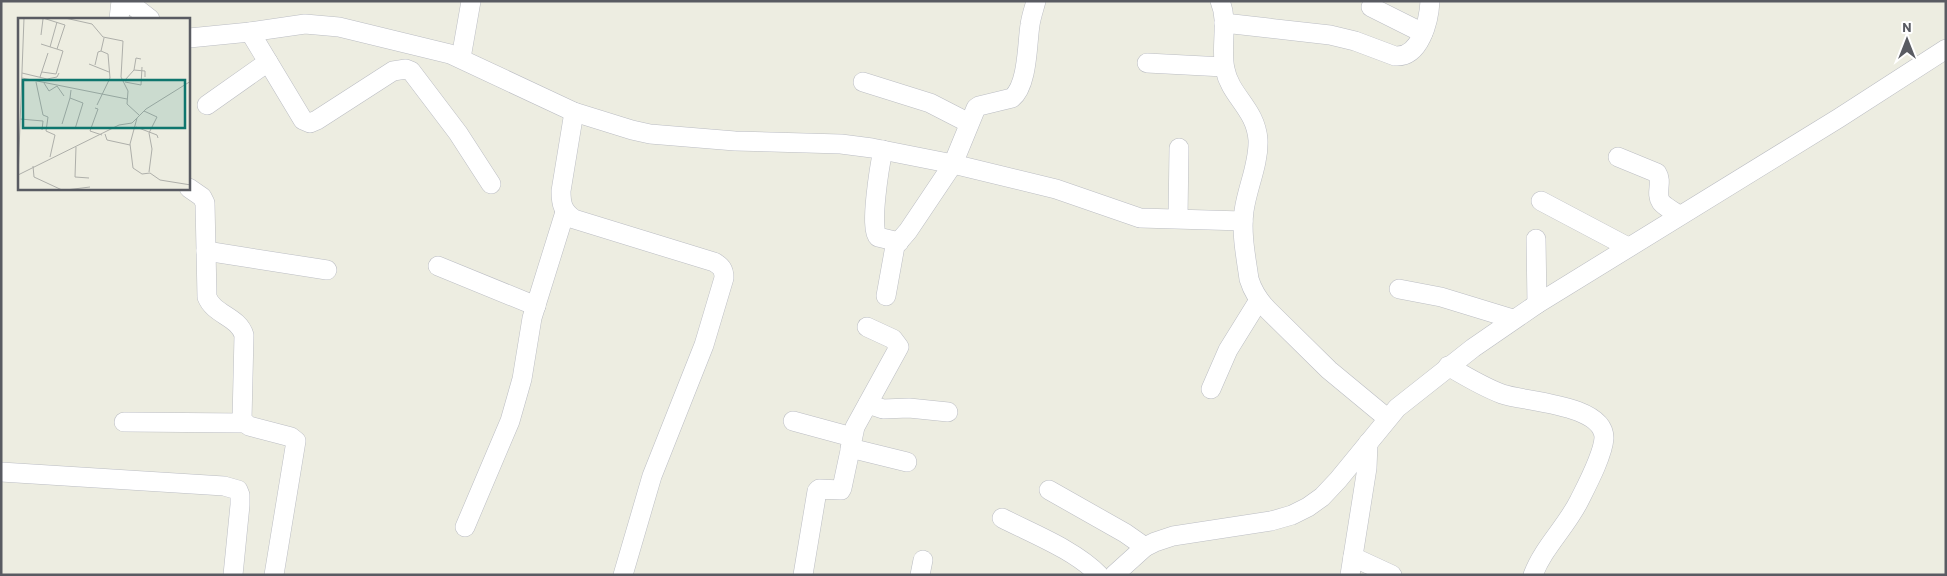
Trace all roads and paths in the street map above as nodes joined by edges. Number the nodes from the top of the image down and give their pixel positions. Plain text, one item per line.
1 (121, 1) edge
2 (127, 1) edge
3 (471, 1) edge
4 (1036, 1) edge
5 (1430, 1) edge
6 (1221, 2) edge
7 (1371, 7) dead end
8 (119, 18) edge
9 (149, 18) edge
10 (1224, 23) junction
11 (250, 32) junction
12 (1422, 33) junction
13 (190, 38) edge
14 (1946, 49) edge
15 (461, 58) junction
16 (268, 62) junction
17 (1147, 62) dead end
18 (1224, 67) junction
19 (863, 82) dead end
20 (207, 105) dead end
21 (574, 112) junction
22 (970, 123) junction
23 (1179, 148) dead end
24 (883, 150) junction
25 (1618, 157) dead end
26 (953, 164) junction
27 (492, 184) dead end
28 (190, 189) edge
29 (1541, 201) dead end
30 (565, 212) junction
31 (1679, 215) junction
32 (1178, 218) junction
33 (1243, 221) junction
34 (1536, 239) dead end
35 (899, 242) junction
36 (1628, 247) junction
37 (206, 251) junction
38 (438, 266) dead end
39 (326, 270) dead end
40 (1399, 290) dead end
41 (886, 296) dead end
42 (1259, 300) junction
43 (1537, 304) junction
44 (536, 306) junction
45 (1513, 319) junction
46 (867, 327) dead end
47 (1448, 366) junction
48 (1211, 389) dead end
49 (868, 404) junction
50 (948, 412) dead end
51 (1386, 418) junction
52 (793, 421) dead end
53 (124, 422) dead end
54 (245, 423) junction
55 (851, 442) junction
56 (1368, 442) junction
57 (907, 462) dead end
58 (1, 472) edge
59 (1049, 490) dead end
60 (1002, 518) dead end
61 (465, 527) dead end
62 (1145, 547) junction
63 (1351, 566) edge
64 (233, 575) edge
65 (274, 575) edge
66 (623, 575) edge
67 (803, 575) edge
68 (1099, 575) edge
69 (1114, 575) edge
70 (1392, 575) edge
71 (1533, 575) edge

1 - 8 street
2 - 9 street
3 - 15 street
4 - 22 street
5 - 12 street
6 - 10 street
7 - 12 street
10 - 12 street
10 - 18 street
11 - 13 street
11 - 15 street
11 - 16 street
14 - 31 street
15 - 21 street
16 - 20 street
16 - 27 street
17 - 18 street
18 - 33 street
19 - 22 street
21 - 24 street
21 - 30 street
22 - 26 street
23 - 32 street
24 - 26 street
24 - 35 street
25 - 31 street
26 - 32 street
26 - 35 street
28 - 37 street
29 - 36 street
30 - 44 street
30 - 66 street
31 - 36 street
32 - 33 street
33 - 42 street
34 - 43 street
35 - 41 street
36 - 43 street
37 - 39 street
37 - 54 street
38 - 44 street
40 - 45 street
42 - 48 street
42 - 51 street
43 - 45 street
44 - 61 street
45 - 47 street
46 - 49 street
47 - 51 street
47 - 71 street
49 - 50 street
49 - 55 street
51 - 56 street
52 - 55 street
53 - 54 street
54 - 65 street
55 - 57 street
55 - 67 street
56 - 62 street
56 - 63 street
58 - 64 street
59 - 62 street
60 - 68 street
62 - 69 street
63 - 70 street

